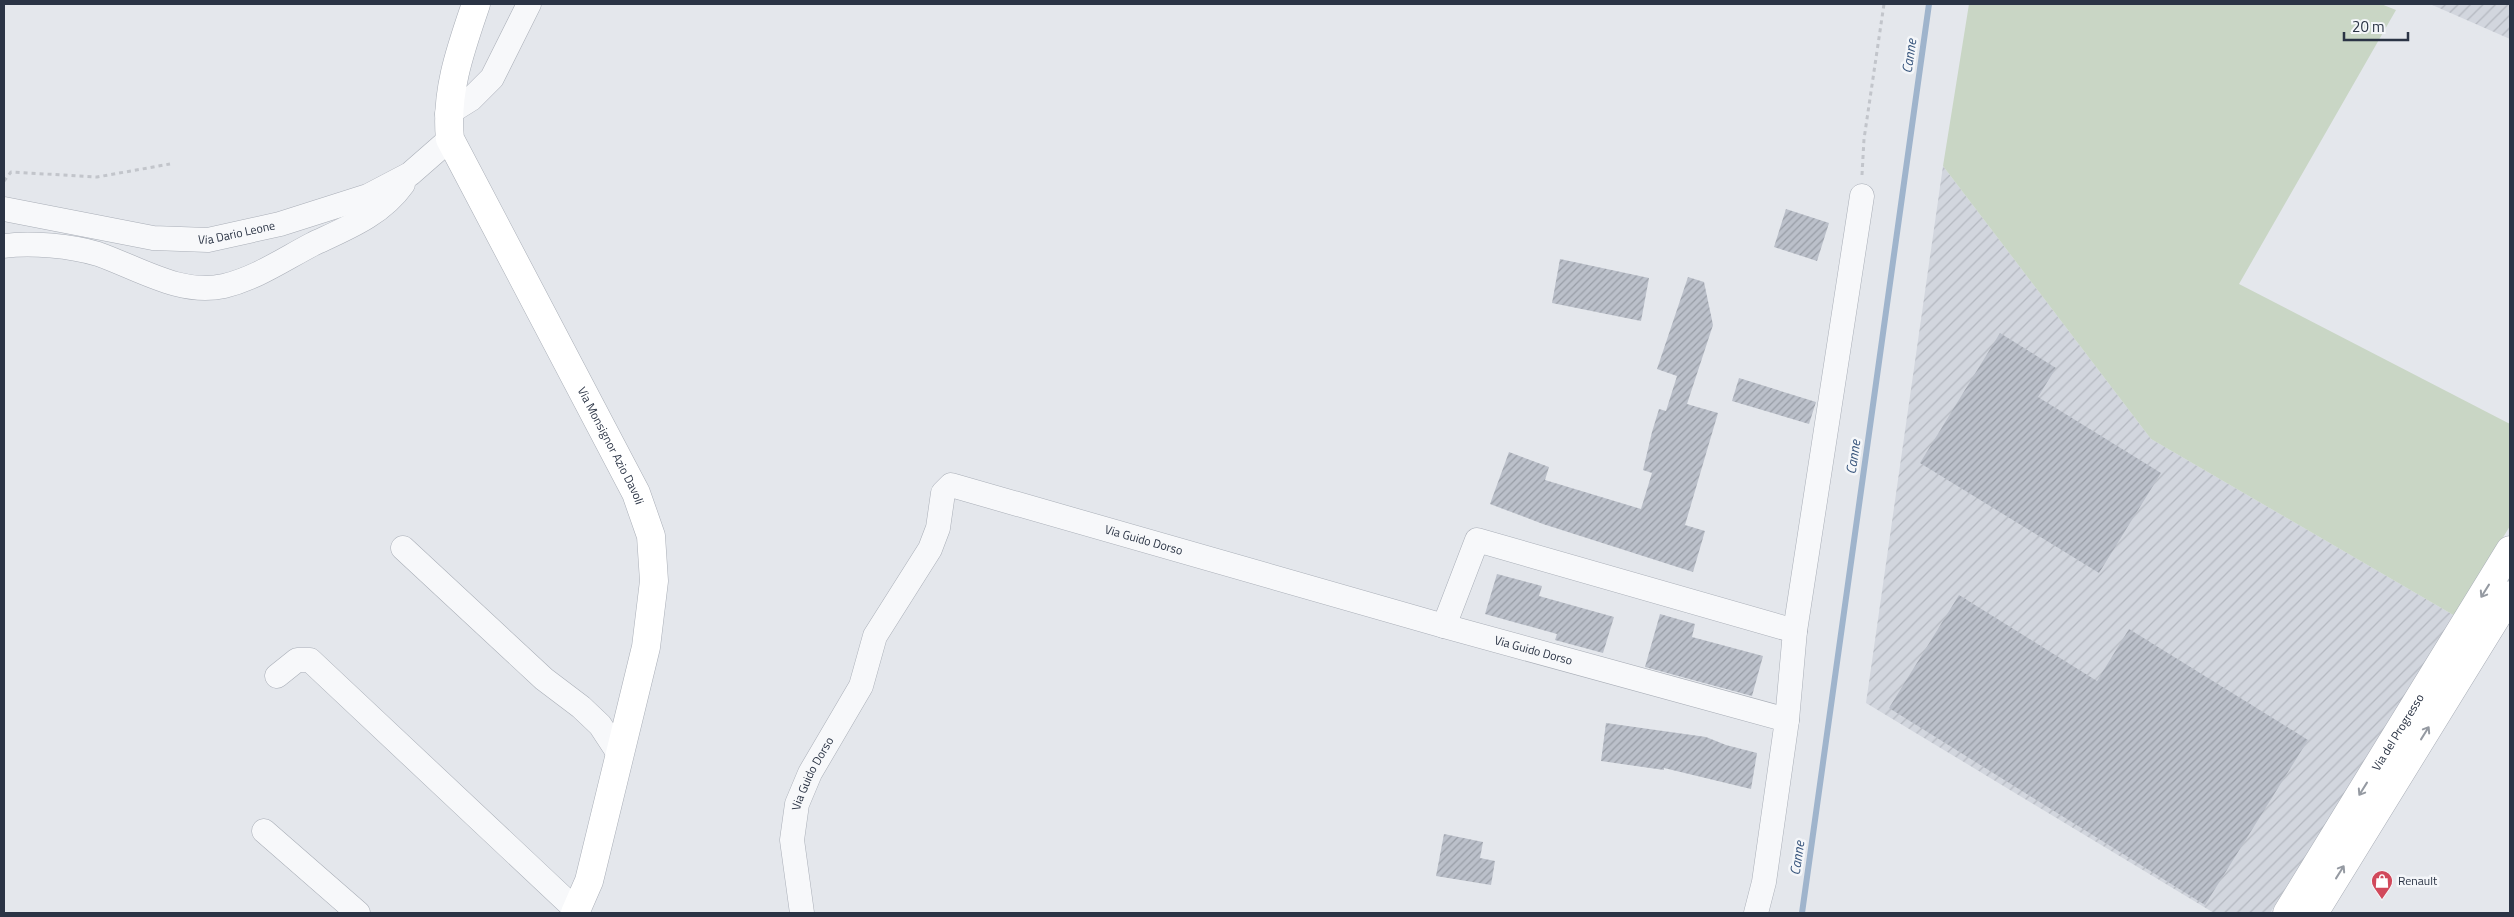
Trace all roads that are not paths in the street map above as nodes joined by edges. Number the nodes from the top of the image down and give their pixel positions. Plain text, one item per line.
1 (476, 4) edge
2 (529, 4) edge
3 (449, 127) junction
4 (410, 174) junction
5 (1862, 196) road end
6 (4, 209) edge
7 (4, 246) edge
8 (403, 548) dead end
9 (2510, 550) edge
10 (2510, 595) edge
11 (1444, 626) junction
12 (1795, 631) junction
13 (277, 676) dead end
14 (1787, 720) junction
15 (620, 754) junction
16 (264, 831) dead end
17 (576, 912) edge
18 (358, 913) edge
19 (802, 913) edge
20 (1756, 913) edge
21 (2287, 913) edge
22 (2314, 913) edge

1 - 3 street
2 - 3 street, Via Dario Leone
3 - 4 street, Via Dario Leone
3 - 15 street, Via Monsignor Azio Davoli
4 - 6 street, Via Dario Leone
4 - 7 street
5 - 12 street
8 - 15 street
9 -> 21 street, Via del Progresso
22 -> 10 street, Via del Progresso
11 - 12 street
11 - 14 street, Via Guido Dorso
11 - 19 street, Via Guido Dorso
12 - 14 street
13 - 17 street
14 - 20 street
15 - 17 street, Via Monsignor Azio Davoli
16 - 18 street

